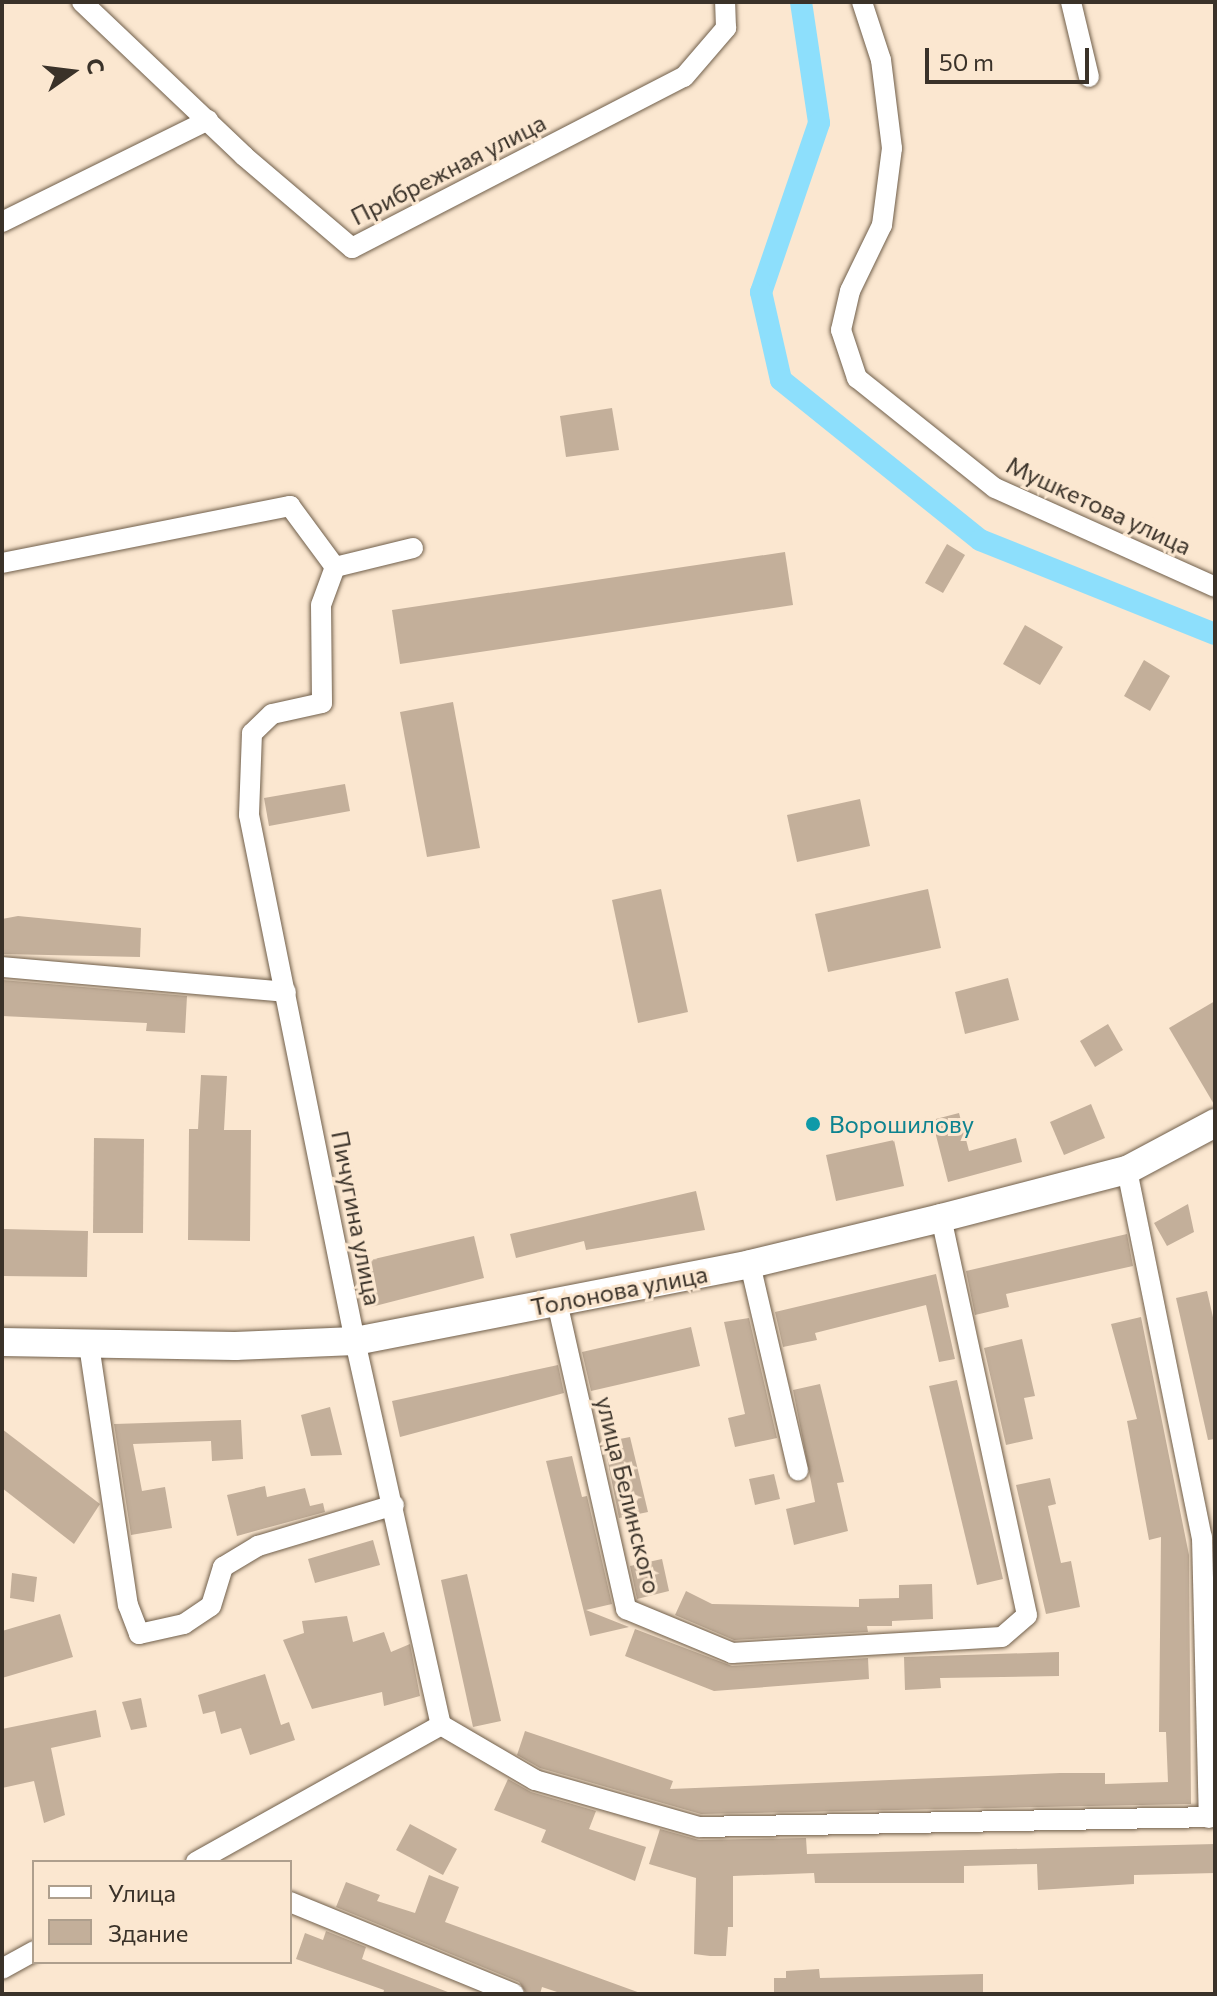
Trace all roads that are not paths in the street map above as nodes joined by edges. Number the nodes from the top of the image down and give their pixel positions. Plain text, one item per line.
1 (82, 2) edge
2 (725, 2) edge
3 (862, 2) edge
4 (1071, 2) edge
5 (1089, 77) dead end
6 (208, 120) junction
7 (2, 222) edge
8 (413, 548) dead end
9 (2, 563) edge
10 (335, 567) junction
11 (1215, 587) edge
12 (2, 967) edge
13 (286, 992) junction
14 (1215, 1123) edge
15 (1127, 1170) junction
16 (941, 1218) junction
17 (750, 1264) junction
18 (557, 1302) junction
19 (355, 1341) junction
20 (2, 1342) edge
21 (89, 1345) junction
22 (798, 1470) dead end
23 (394, 1505) junction
24 (1209, 1537) edge
25 (441, 1725) junction
26 (1212, 1818) edge
27 (200, 1860) edge
28 (292, 1903) edge
29 (32, 1952) edge
30 (2, 1969) edge
31 (514, 1994) edge

1 - 6 street, Прибрежная улица
2 - 6 street, Прибрежная улица
3 - 11 street, Мушкетова улица
4 - 5 street
6 - 7 street
8 - 10 street
9 - 10 street
10 - 13 street, Пичугина улица
12 - 13 street
13 - 19 street, Пичугина улица
14 - 15 main road, Толонова улица
15 - 16 main road, Толонова улица
15 - 24 street
16 - 17 main road, Толонова улица
16 - 18 street, улица Белинского
17 - 18 main road, Толонова улица
17 - 22 street
18 - 19 main road, Толонова улица
19 - 21 main road, Толонова улица
19 - 23 street, Пичугина улица
20 - 21 main road, Толонова улица
21 - 23 street
23 - 25 street, Пичугина улица
24 - 26 street
25 - 26 street
25 - 27 street
28 - 31 street
29 - 30 street

